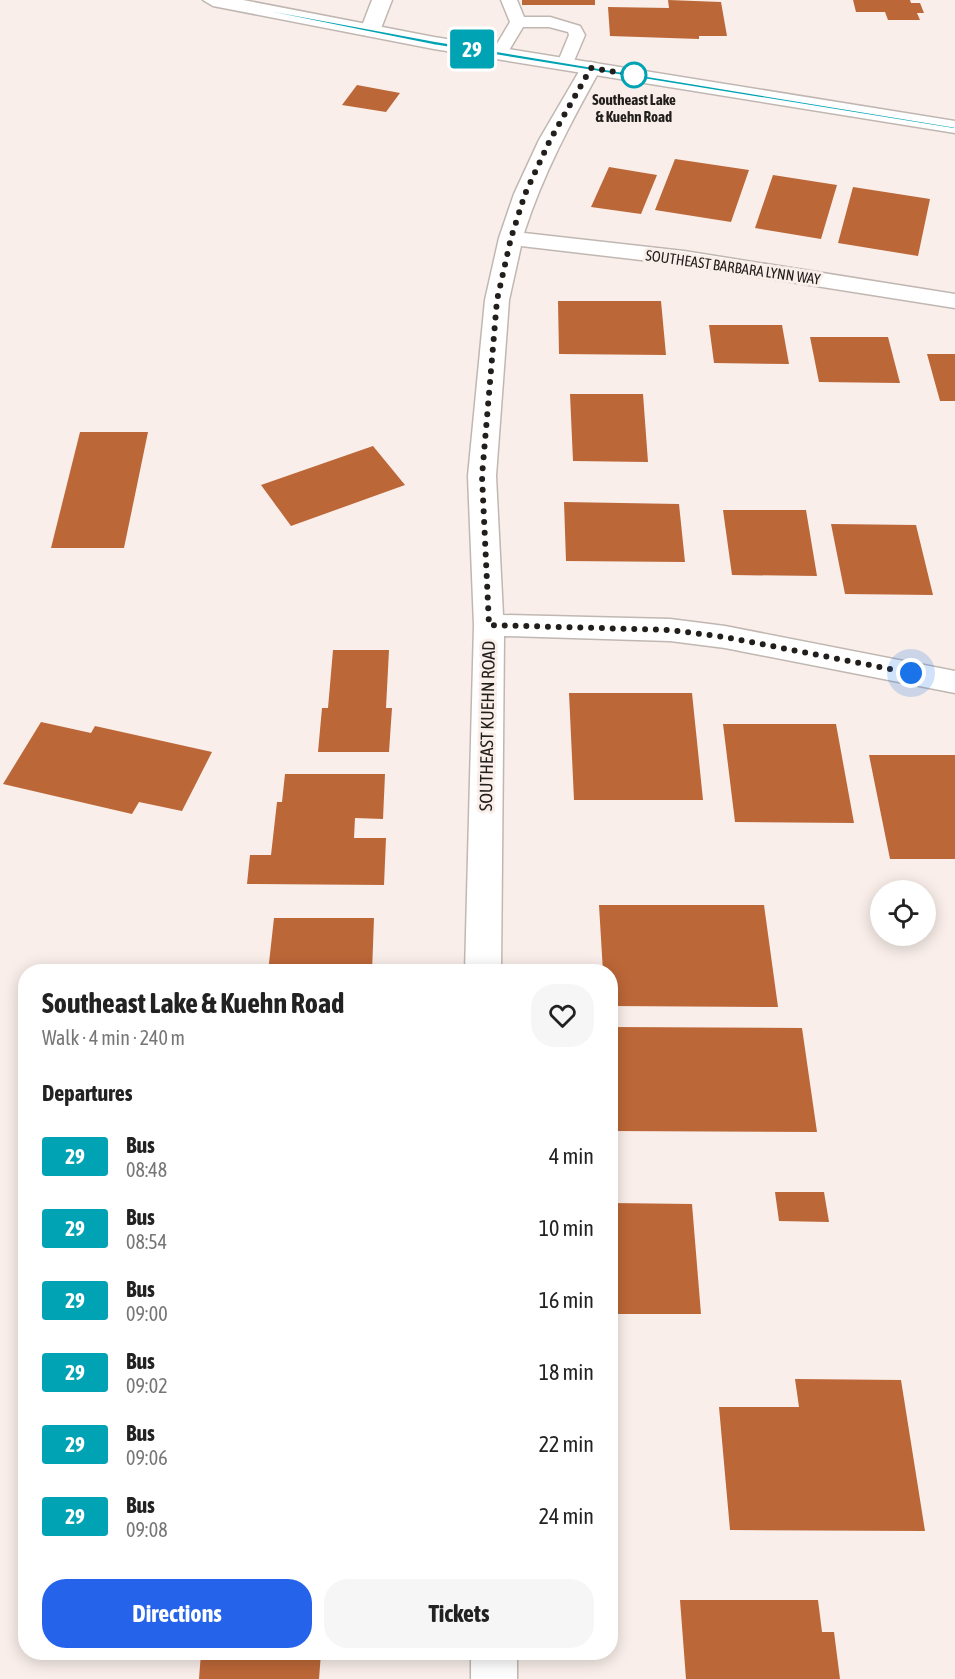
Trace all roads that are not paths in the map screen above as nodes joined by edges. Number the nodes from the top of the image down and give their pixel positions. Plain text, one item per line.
1 (213, 0) edge
2 (382, 0) edge
3 (509, 0) edge
4 (518, 22) junction
5 (370, 31) junction
6 (499, 54) junction
7 (578, 66) junction
8 (955, 127) edge
9 (511, 238) junction
10 (955, 301) edge
11 (489, 625) junction
12 (955, 682) edge
13 (483, 964) edge
14 (494, 1660) edge
15 (494, 1679) edge

1 - 5 street
2 - 5 street
3 - 4 lane
4 - 6 lane
4 - 7 lane
5 - 6 street
6 - 7 street
7 - 8 street
7 - 9 street, SOUTHEAST KUEHN ROAD
9 - 10 street, SOUTHEAST BARBARA LYNN WAY
9 - 11 street, SOUTHEAST KUEHN ROAD
11 - 12 street
11 - 13 street, SOUTHEAST KUEHN ROAD
14 - 15 street

